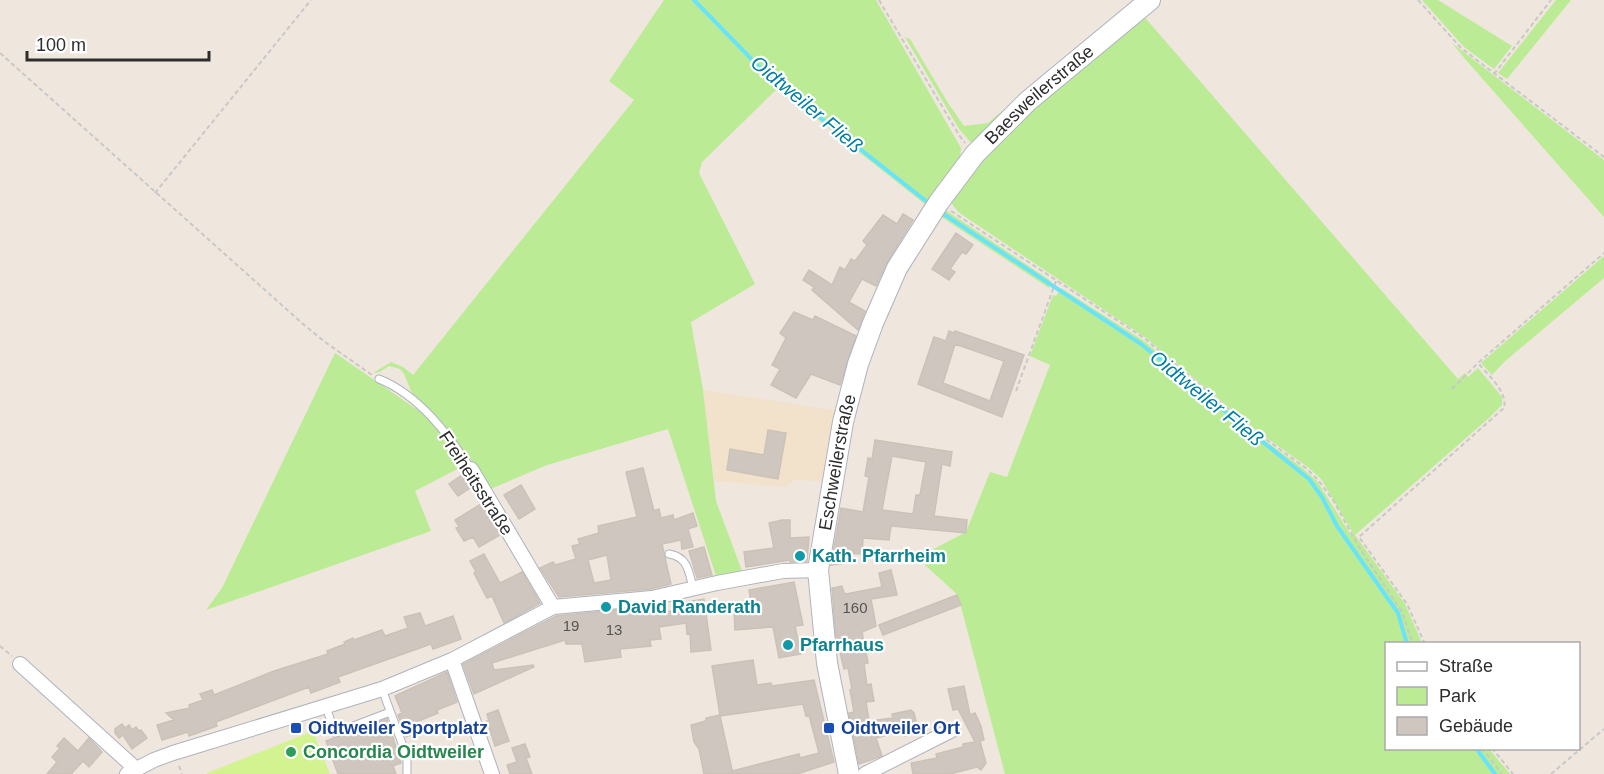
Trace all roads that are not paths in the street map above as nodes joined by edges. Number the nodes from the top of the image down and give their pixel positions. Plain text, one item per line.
1 (1150, 0) edge
2 (939, 202) joint
3 (379, 379) road end
4 (471, 469) joint
5 (669, 554) dead end
6 (818, 570) junction
7 (693, 588) junction
8 (553, 607) junction
9 (452, 660) junction
10 (20, 664) dead end
11 (382, 689) junction
12 (326, 707) junction
13 (390, 712) junction
14 (952, 730) dead end
15 (131, 771) edge
16 (407, 774) edge
17 (492, 774) edge
18 (849, 774) edge
19 (865, 774) edge

1 - 2 street, Baesweilerstraße
2 - 6 street, Eschweilerstraße
3 - 4 lane, Freiheitsstraße
4 - 8 street, Freiheitsstraße
5 - 7 lane
6 - 7 street
6 - 18 street, Eschweilerstraße
7 - 8 street
8 - 9 street
9 - 11 street
9 - 17 street
10 - 15 street
11 - 12 street
11 - 13 lane
12 - 13 lane
12 - 15 street
13 - 16 lane
14 - 19 street

